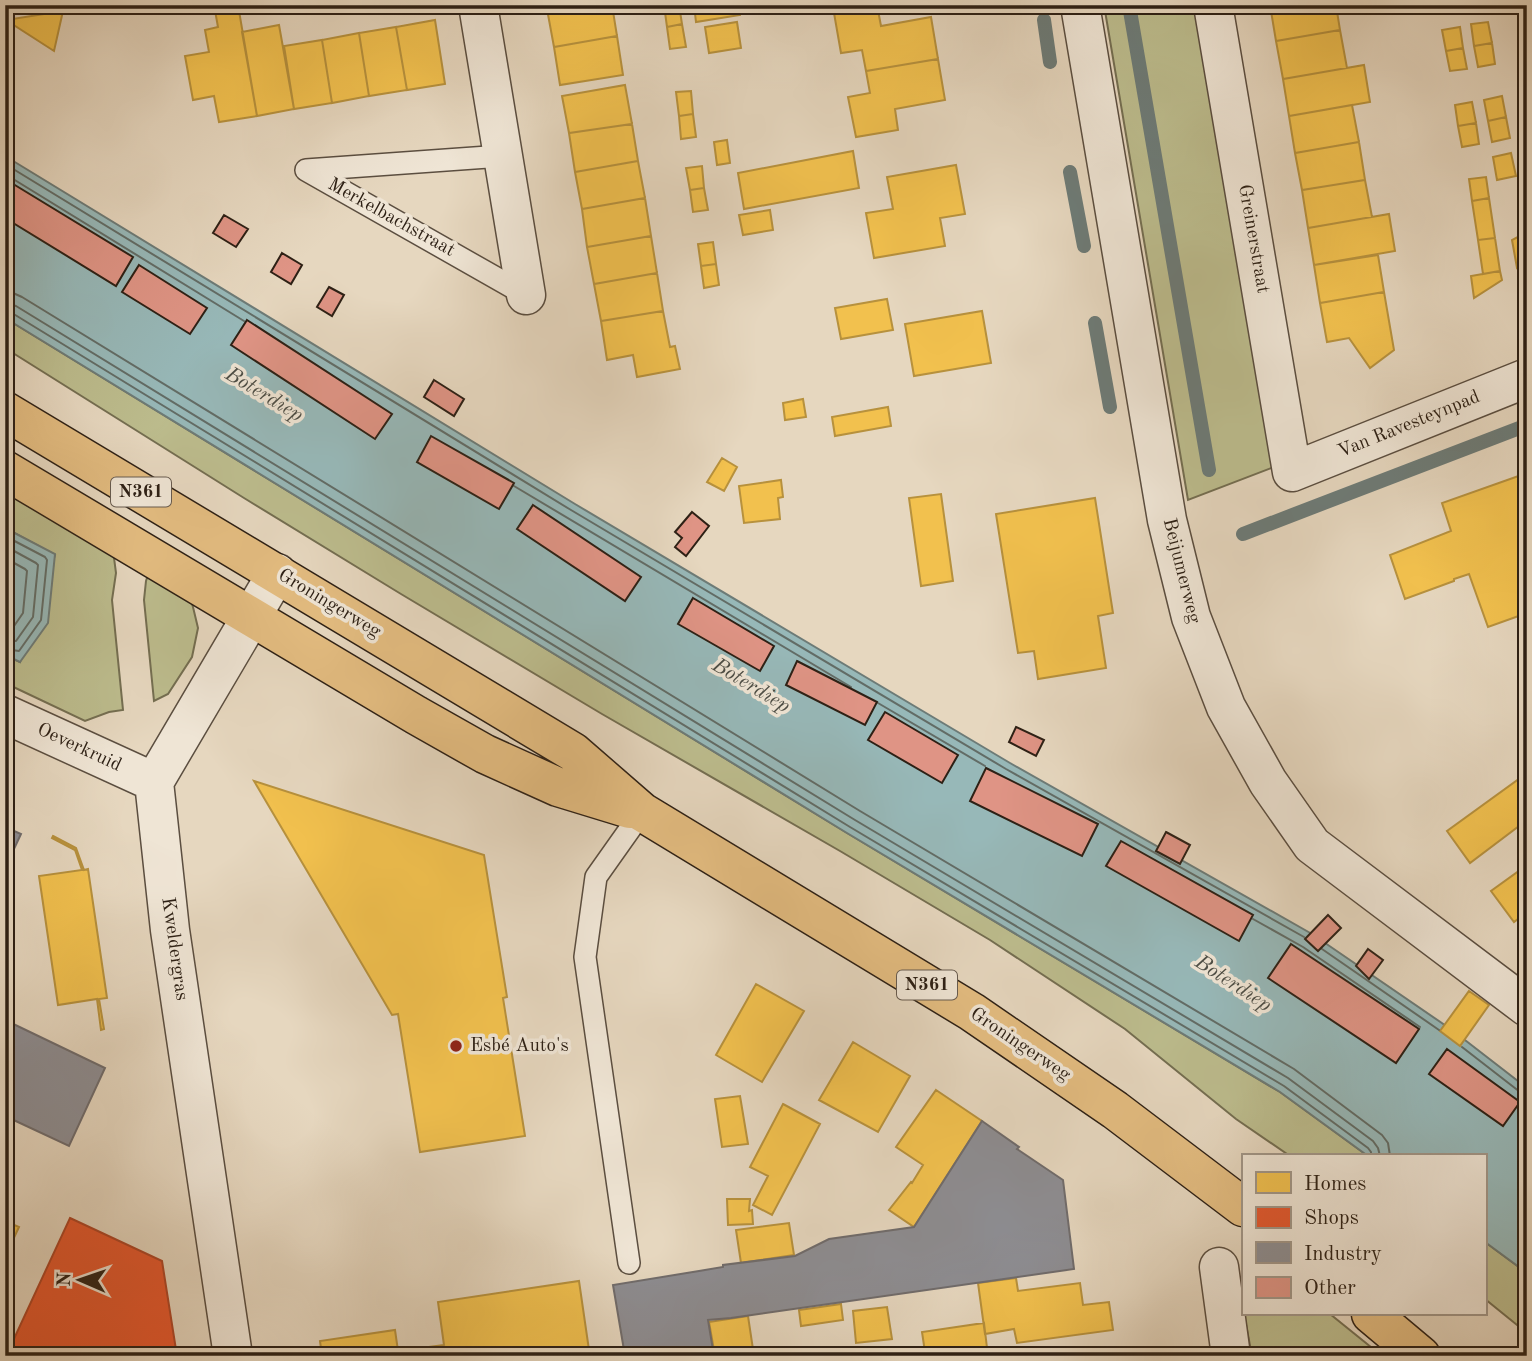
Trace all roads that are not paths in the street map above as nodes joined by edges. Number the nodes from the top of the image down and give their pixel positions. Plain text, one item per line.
1 (478, 5) edge
2 (1080, 5) edge
3 (1213, 5) edge
4 (502, 156) junction
5 (526, 295) joint
6 (1527, 378) edge
7 (5, 411) edge
8 (5, 470) edge
9 (1292, 472) joint
10 (277, 573) junction
11 (252, 617) junction
12 (5, 713) edge
13 (154, 782) junction
14 (642, 812) junction
15 (1527, 1007) edge
16 (1242, 1206) edge
17 (629, 1263) dead end
18 (1219, 1267) dead end
19 (1373, 1316) edge
20 (233, 1356) edge
21 (1231, 1356) edge
22 (1420, 1356) edge

1 - 4 street, Merkelbachstraat
2 - 15 street, Beijumerweg
3 - 9 street, Greinerstraat
4 - 5 street, Merkelbachstraat
4 - 5 lane, Merkelbachstraat
6 - 9 street, Van Ravesteynpad
7 - 10 main road, Groningerweg / N361
8 - 11 main road, Groningerweg / N361
10 - 11 street
10 - 14 main road, Groningerweg / N361
11 - 13 street
11 - 14 main road, Groningerweg / N361
12 - 13 street, Oeverkruid
13 - 20 street, Kweldergras
14 - 16 main road, Groningerweg / N361
14 - 17 lane
18 - 21 street
19 - 22 main road

